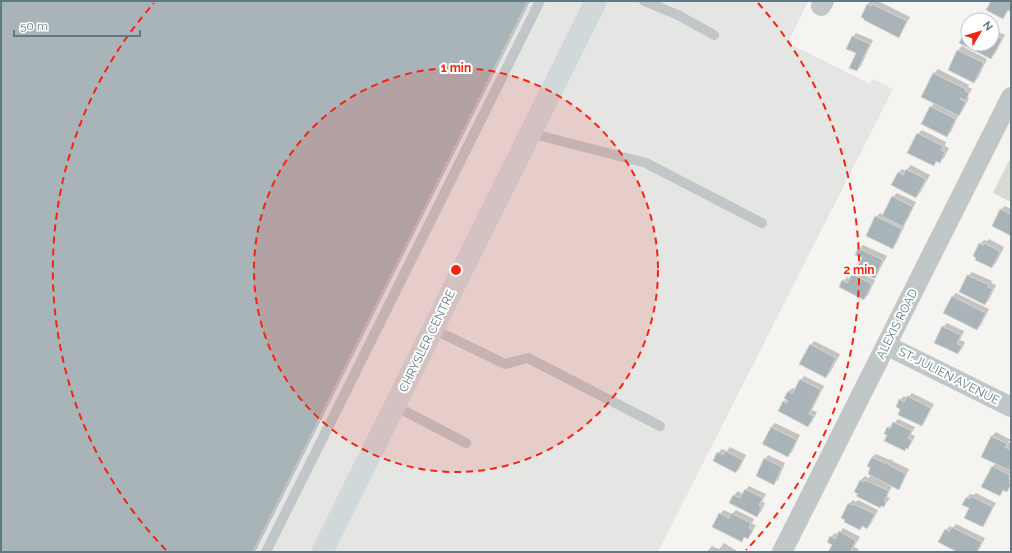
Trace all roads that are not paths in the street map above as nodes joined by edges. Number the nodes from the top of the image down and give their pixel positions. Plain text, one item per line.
1 (540, 1) edge
2 (596, 1) edge
3 (644, 1) edge
4 (714, 35) dead end
5 (1011, 97) edge
6 (530, 133) junction
7 (762, 223) dead end
8 (433, 329) junction
9 (886, 344) junction
10 (395, 406) junction
11 (1011, 407) edge
12 (660, 426) dead end
13 (466, 443) dead end
14 (266, 552) edge
15 (322, 552) edge
16 (782, 552) edge

1 - 14 lane
2 - 6 street, CHRYSLER CENTRE
3 - 4 lane
5 - 9 street, ALEXIS ROAD
6 - 7 lane
6 - 8 street, CHRYSLER CENTRE
8 - 10 street, CHRYSLER CENTRE
8 - 12 lane
9 - 11 street, ST. JULIEN AVENUE
9 - 16 street, ALEXIS ROAD
10 - 13 lane
10 - 15 street, CHRYSLER CENTRE

